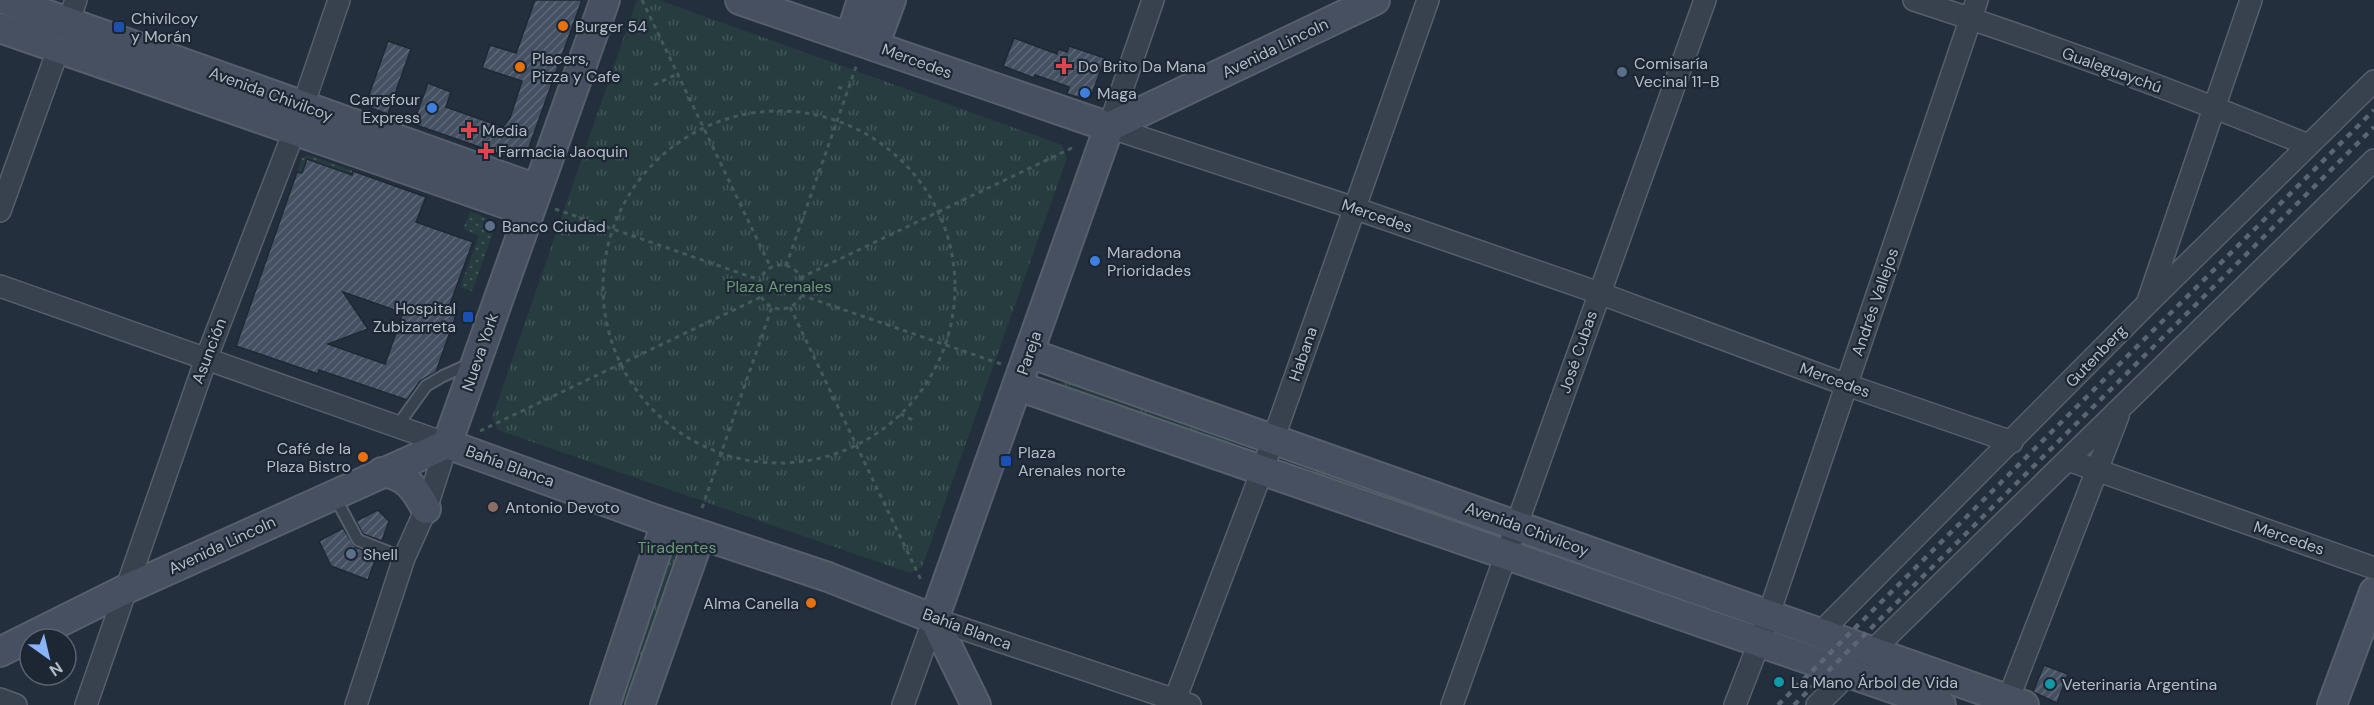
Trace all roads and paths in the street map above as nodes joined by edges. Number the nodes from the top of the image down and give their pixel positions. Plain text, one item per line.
1 (6, 0) edge
2 (339, 0) edge
3 (605, 0) edge
4 (642, 0) edge
5 (740, 0) edge
6 (862, 0) edge
7 (891, 0) edge
8 (1153, 0) edge
9 (1376, 0) edge
10 (1428, 0) edge
11 (1705, 0) edge
12 (1914, 0) edge
13 (2251, 0) edge
14 (1974, 9) edge
15 (72, 11) edge
16 (0, 28) edge
17 (58, 49) junction
18 (860, 49) junction
19 (677, 74) junction
20 (2374, 81) edge
21 (654, 85) dead end
22 (838, 87) dead end
23 (692, 88) dead end
24 (848, 90) junction
25 (686, 92) junction
26 (2213, 107) junction
27 (299, 117) junction
28 (837, 121) junction
29 (1109, 128) junction
30 (704, 129) junction
31 (2308, 145) junction
32 (1076, 146) dead end
33 (2372, 166) edge
34 (540, 203) junction
35 (1354, 208) junction
36 (0, 211) edge
37 (938, 212) junction
38 (613, 229) junction
39 (786, 266) junction
40 (771, 268) junction
41 (801, 278) junction
42 (760, 280) junction
43 (0, 286) edge
44 (1599, 293) junction
45 (801, 295) junction
46 (761, 297) junction
47 (2146, 304) junction
48 (772, 307) junction
49 (790, 307) junction
50 (945, 345) junction
51 (1029, 353) junction
52 (206, 359) junction
53 (478, 360) junction
54 (620, 364) junction
55 (1010, 375) junction
56 (1847, 385) junction
57 (2121, 407) junction
58 (900, 414) junction
59 (913, 420) dead end
60 (398, 425) junction
61 (480, 431) dead end
62 (1274, 438) junction
63 (2012, 442) junction
64 (447, 444) junction
65 (856, 445) junction
66 (721, 454) junction
67 (2068, 460) junction
68 (1262, 471) junction
69 (2096, 471) junction
70 (382, 472) junction
71 (333, 494) junction
72 (426, 509) junction
73 (701, 521) junction
74 (666, 523) junction
75 (1517, 526) junction
76 (1506, 556) junction
77 (404, 558) junction
78 (2374, 568) edge
79 (921, 580) dead end
80 (124, 590) junction
81 (2374, 591) edge
82 (1768, 614) junction
83 (934, 619) junction
84 (1820, 633) junction
85 (1759, 643) junction
86 (0, 652) edge
87 (1870, 652) junction
88 (1848, 674) junction
89 (0, 699) edge
90 (1179, 703) edge
91 (2013, 703) edge
92 (16, 705) edge
93 (86, 705) edge
94 (356, 705) edge
95 (605, 705) edge
96 (640, 705) edge
97 (903, 705) edge
98 (976, 705) edge
99 (1452, 705) edge
100 (1735, 705) edge
101 (1817, 705) edge
102 (1941, 705) edge
103 (2332, 705) edge

1 - 15 street, Avenida Chivilcoy
2 - 27 street, Asunción
3 - 34 street, Nueva York
4 - 19 path
5 - 18 street, Mercedes
6 - 18 street
7 - 18 street
8 - 29 street, Pareja
9 - 29 street, Avenida Lincoln
10 - 35 street, Habana
11 - 44 street, José Cubas
12 - 14 street, Gualeguaychú
13 - 26 street
14 - 26 street, Gualeguaychú
14 - 56 street, Andrés Vallejos
15 - 17 street
15 - 27 street, Avenida Chivilcoy
16 - 17 street, Avenida Chivilcoy
17 - 27 street, Avenida Chivilcoy
17 - 36 street
18 - 24 path
18 - 29 street, Mercedes
19 - 21 path
19 - 25 path
20 - 31 street, Gutenberg
22 - 24 path
23 - 25 path
24 - 28 path
25 - 30 path
26 - 31 street, Gualeguaychú
26 - 47 street
27 - 34 street, Avenida Chivilcoy
27 - 52 street, Asunción
28 - 30 path
28 - 37 path
28 - 39 path
29 - 35 street, Mercedes
29 - 51 street, Pareja
30 - 38 path
30 - 40 path
31 - 47 street, Gutenberg
32 - 37 path
33 - 57 street
34 - 38 path
34 - 53 street, Nueva York
35 - 44 street, Mercedes
35 - 62 street, Habana
37 - 41 path
37 - 50 path
38 - 42 path
38 - 54 path
39 - 40 path
39 - 41 path
40 - 42 path
41 - 45 path
42 - 46 path
43 - 52 street, Bahía Blanca
44 - 56 street, Mercedes
44 - 75 street, José Cubas
45 - 49 path
45 - 50 path
46 - 48 path
46 - 54 path
47 - 63 street, Gutenberg
48 - 49 path
48 - 66 path
49 - 65 path
50 - 55 path
50 - 58 path
51 - 55 street, Pareja
51 - 62 street, Avenida Chivilcoy
52 - 60 street, Bahía Blanca
52 - 80 street, Asunción
53 - 60 lane
53 - 64 street, Nueva York
54 - 61 path
54 - 66 path
55 - 68 street, Avenida Chivilcoy
55 - 83 street, Pareja
56 - 63 street, Mercedes
56 - 82 street, Andrés Vallejos
57 - 67 street
57 - 69 street
58 - 59 path
58 - 65 path
60 - 64 street, Bahía Blanca
62 - 68 street, Habana
62 - 75 street, Avenida Chivilcoy
63 - 84 street, Gutenberg
64 - 70 street, Avenida Lincoln
64 - 72 street, Nueva York
64 - 74 street, Bahía Blanca
65 - 66 path
65 - 79 path
66 - 73 path
67 - 69 street, Mercedes
67 - 87 street
68 - 76 street, Avenida Chivilcoy
68 - 90 street, Habana
69 - 78 street, Mercedes
69 - 91 street
70 - 71 street, Avenida Lincoln
70 - 72 street
71 - 77 lane
71 - 80 street, Avenida Lincoln
72 - 77 street, Nueva York
73 - 74 street, Bahía Blanca
73 - 83 street, Bahía Blanca
73 - 96 street
74 - 95 street
75 - 76 street, José Cubas
75 - 82 street, Avenida Chivilcoy
76 - 85 street, Avenida Chivilcoy
76 - 99 street, José Cubas
77 - 94 street, Nueva York
80 - 86 street, Avenida Lincoln
80 - 93 street, Asunción
81 - 103 street
82 - 84 street, Avenida Chivilcoy
82 - 85 street, Andrés Vallejos
83 - 90 street, Bahía Blanca
83 - 97 street, Pareja
83 - 98 street
84 - 87 street, Avenida Chivilcoy
85 - 88 street, Avenida Chivilcoy
85 - 100 street, Andrés Vallejos
87 - 88 street
87 - 91 street, Avenida Chivilcoy
88 - 101 street
88 - 102 street, Avenida Chivilcoy
89 - 92 street

